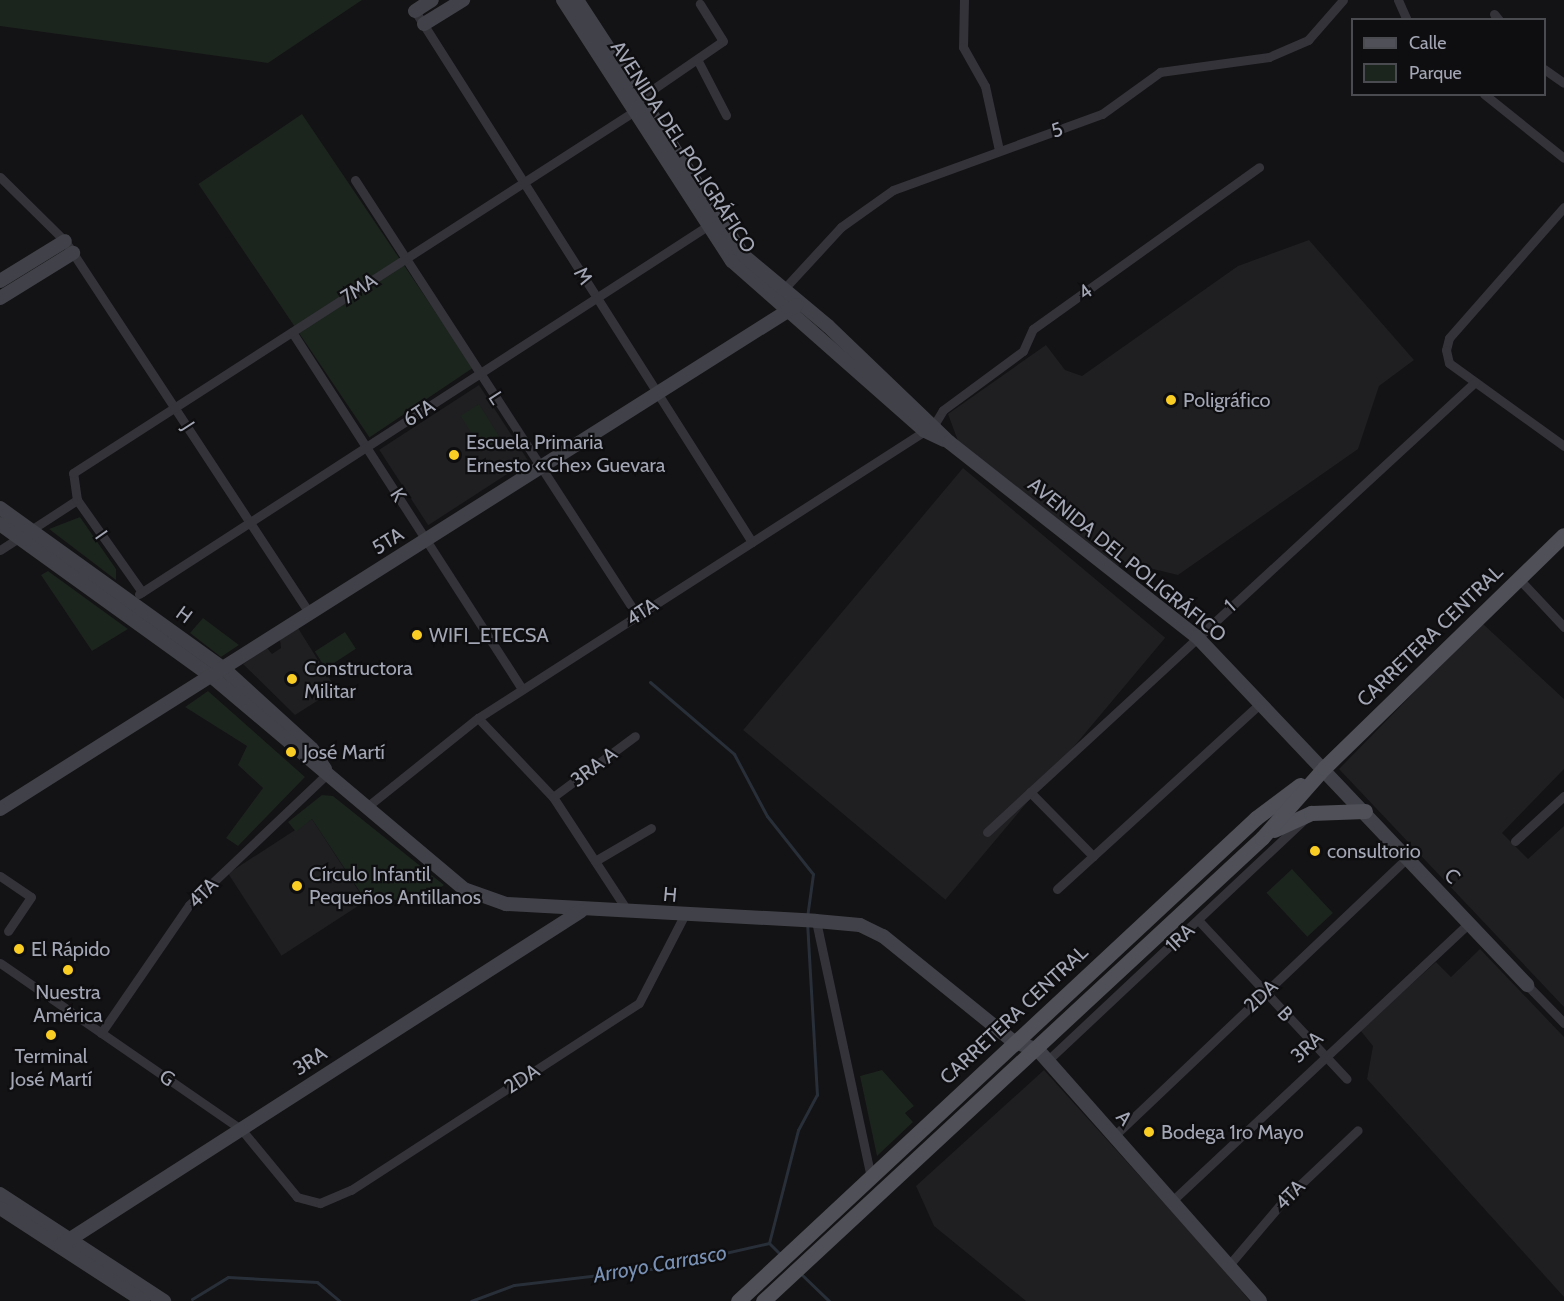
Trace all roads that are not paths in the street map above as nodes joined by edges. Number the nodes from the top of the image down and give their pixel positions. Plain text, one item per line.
1 (432, 0) edge
2 (463, 0) edge
3 (563, 0) edge
4 (577, 0) edge
5 (964, 0) edge
6 (1343, 0) edge
7 (1398, 0) edge
8 (700, 4) dead end
9 (415, 11) joint
10 (1406, 18) edge
11 (424, 24) junction
12 (698, 61) junction
13 (1546, 70) edge
14 (1564, 83) edge
15 (1486, 96) edge
16 (638, 105) junction
17 (726, 116) dead end
18 (999, 150) junction
19 (1564, 158) edge
20 (1260, 167) dead end
21 (0, 177) edge
22 (355, 180) dead end
23 (524, 182) junction
24 (1564, 207) edge
25 (714, 221) junction
26 (65, 241) junction
27 (73, 253) junction
28 (406, 259) junction
29 (0, 281) edge
30 (782, 291) junction
31 (0, 298) edge
32 (597, 298) junction
33 (791, 309) junction
34 (292, 332) junction
35 (480, 374) junction
36 (1475, 382) junction
37 (657, 393) junction
38 (176, 408) junction
39 (929, 428) junction
40 (1564, 446) edge
41 (366, 447) junction
42 (541, 467) junction
43 (72, 473) joint
44 (77, 500) junction
45 (0, 508) edge
46 (250, 522) junction
47 (0, 524) edge
48 (32, 529) junction
49 (1564, 535) edge
50 (20, 537) junction
51 (426, 540) junction
52 (752, 542) junction
53 (0, 550) edge
54 (1519, 579) junction
55 (131, 600) junction
56 (309, 613) junction
57 (637, 615) junction
58 (1564, 627) edge
59 (1197, 637) junction
60 (223, 668) junction
61 (211, 676) junction
62 (522, 689) junction
63 (1261, 703) junction
64 (478, 718) junction
65 (635, 736) dead end
66 (1324, 768) junction
67 (328, 773) junction
68 (1030, 792) junction
69 (1564, 796) edge
70 (553, 797) junction
71 (368, 806) junction
72 (0, 809) edge
73 (1365, 811) junction
74 (1311, 813) junction
75 (651, 828) dead end
76 (987, 832) dead end
77 (1262, 838) junction
78 (1515, 841) dead end
79 (1093, 856) junction
80 (1408, 857) junction
81 (595, 861) junction
82 (0, 876) edge
83 (1057, 889) dead end
84 (627, 910) junction
85 (581, 911) junction
86 (684, 916) junction
87 (816, 921) junction
88 (1199, 921) junction
89 (1469, 923) junction
90 (8, 931) dead end
91 (0, 963) edge
92 (1527, 985) joint
93 (1265, 993) junction
94 (1564, 1023) edge
95 (101, 1032) junction
96 (1014, 1042) junction
97 (1043, 1055) junction
98 (1325, 1056) junction
99 (1347, 1079) dead end
100 (241, 1129) junction
101 (1358, 1130) dead end
102 (1114, 1136) junction
103 (871, 1177) junction
104 (0, 1194) edge
105 (1172, 1201) junction
106 (320, 1203) joint
107 (0, 1208) edge
108 (67, 1241) junction
109 (1229, 1265) junction
110 (143, 1301) edge
111 (164, 1301) edge
112 (738, 1301) edge
113 (763, 1301) edge
114 (1260, 1301) edge

1 - 9 street
2 - 11 street
3 - 16 street, AVENIDA DEL POLIGRÁFICO
4 - 16 street, AVENIDA DEL POLIGRÁFICO
5 - 18 street
6 - 18 street, 5
7 - 10 street
8 - 12 street, 7MA
9 - 11 street, M
11 - 23 street, M
12 - 16 street, 7MA
12 - 17 street
13 - 14 street
15 - 19 street
16 - 23 street, 7MA
16 - 25 street, AVENIDA DEL POLIGRÁFICO
18 - 30 street, 5
20 - 39 street, 4
21 - 26 street, J
22 - 28 street, L
23 - 28 street, 7MA
23 - 32 street, M
24 - 36 street
25 - 30 street, AVENIDA DEL POLIGRÁFICO
25 - 32 street, 6TA
25 - 33 street, AVENIDA DEL POLIGRÁFICO
26 - 27 street, J
26 - 29 street
27 - 31 street
27 - 38 street, J
28 - 34 street, 7MA
28 - 35 street, L
30 - 33 street, AVENIDA DEL POLIGRÁFICO
32 - 35 street, 6TA
32 - 37 street, M
33 - 37 street, 5TA
33 - 39 street, AVENIDA DEL POLIGRÁFICO
34 - 38 street, 7MA
34 - 41 street, K
35 - 41 street, 6TA
35 - 42 street, L
36 - 40 street
36 - 59 street, 1
37 - 42 street, 5TA
37 - 52 street, M
38 - 43 street, 7MA
38 - 46 street, J
39 - 52 street, 4TA
39 - 59 street, AVENIDA DEL POLIGRÁFICO
41 - 46 street, 6TA
41 - 51 street, K
42 - 51 street, 5TA
42 - 57 street, L
43 - 44 street, I
44 - 48 street
44 - 55 street, I
45 - 48 street, H
46 - 55 street, 6TA
46 - 56 street, J
47 - 50 street, H
48 - 50 street
48 - 55 street, H
49 - 54 main road, CARRETERA CENTRAL
50 - 53 street
50 - 55 street, H
51 - 56 street, 5TA
51 - 62 street, K
52 - 57 street, 4TA
54 - 58 street
54 - 66 main road, CARRETERA CENTRAL
55 - 60 street, H
55 - 61 street, H
56 - 60 street, 5TA
57 - 62 street, 4TA
59 - 63 street, AVENIDA DEL POLIGRÁFICO
59 - 68 street, 1
60 - 61 street, 5TA
60 - 67 street, H
61 - 67 street, H
61 - 72 street, 5TA
62 - 64 street, 4TA
63 - 66 street, AVENIDA DEL POLIGRÁFICO
63 - 79 street
64 - 70 street
64 - 71 street, 4TA
65 - 70 street, 3RA A
66 - 73 street, C
66 - 77 main road, CARRETERA CENTRAL
66 - 96 main road, CARRETERA CENTRAL
67 - 71 street, H
67 - 95 street, 4TA
68 - 76 street, 1
68 - 79 street
69 - 78 street
70 - 81 street
71 - 85 street, H
73 - 74 main road
73 - 80 street, C
74 - 77 main road
74 - 88 street, 1RA
75 - 81 street
77 - 97 main road, CARRETERA CENTRAL
79 - 83 street
80 - 89 street, C
80 - 93 street, 2DA
81 - 84 street
82 - 90 street
84 - 85 street, H
84 - 86 street, H
85 - 100 street, 3RA
86 - 87 street, H
86 - 106 street, 2DA
87 - 96 street, H
87 - 103 street
88 - 93 street, B
88 - 97 street, 1RA
89 - 92 street, C
89 - 98 street, 3RA
91 - 95 street, G
92 - 94 street
93 - 98 street, B
93 - 102 street, 2DA
95 - 100 street, G
96 - 97 street
96 - 103 main road, CARRETERA CENTRAL
97 - 102 street, A
97 - 113 main road, CARRETERA CENTRAL
98 - 99 street, B
98 - 105 street, 3RA
100 - 106 street, G
100 - 108 street, 3RA
101 - 109 street, 4TA
102 - 105 street, A
103 - 112 main road, CARRETERA CENTRAL
104 - 108 street
105 - 109 street, A
107 - 108 street
108 - 110 street
108 - 111 street
109 - 114 street, A

